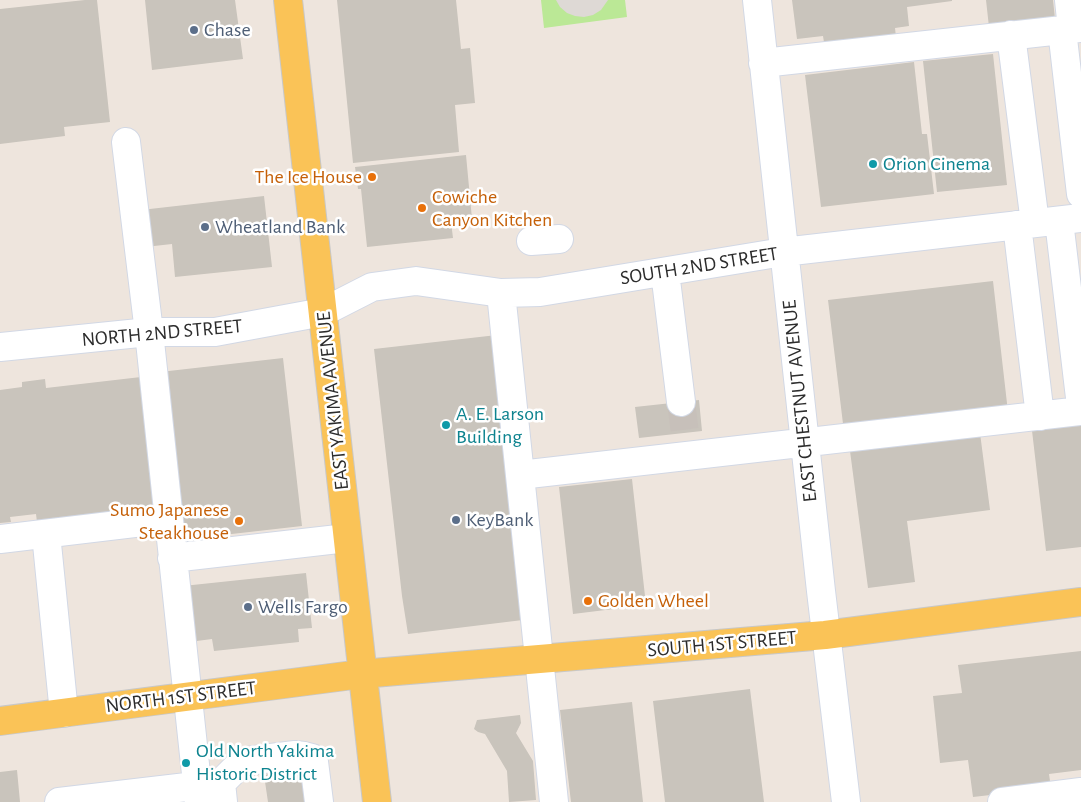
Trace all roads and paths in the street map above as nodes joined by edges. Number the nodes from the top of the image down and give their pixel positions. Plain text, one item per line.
1 (288, 0) edge
2 (757, 0) edge
3 (1069, 0) edge
4 (1072, 29) edge
5 (1011, 35) junction
6 (763, 63) junction
7 (126, 142) dead end
8 (1081, 194) edge
9 (1048, 222) edge
10 (559, 239) dead end
11 (531, 241) dead end
12 (783, 252) junction
13 (665, 272) junction
14 (501, 293) junction
15 (323, 312) junction
16 (149, 332) junction
17 (0, 348) edge
18 (681, 402) tunnel mouth
19 (1081, 406) edge
20 (1081, 411) edge
21 (1040, 416) junction
22 (804, 441) junction
23 (520, 474) junction
24 (168, 519) junction
25 (46, 534) junction
26 (347, 538) junction
27 (0, 539) edge
28 (172, 558) junction
29 (1081, 602) edge
30 (826, 635) junction
31 (539, 659) junction
32 (361, 674) junction
33 (186, 697) junction
34 (64, 713) junction
35 (0, 721) edge
36 (1081, 792) edge
37 (210, 793) edge
38 (59, 802) edge
39 (319, 802) edge
40 (377, 802) edge
41 (554, 802) edge
42 (846, 802) edge
43 (1002, 802) edge

1 - 15 main road, EAST YAKIMA AVENUE
2 - 6 street, EAST CHESTNUT AVENUE
3 - 4 street
4 - 5 street
4 - 8 street
5 - 6 street
5 - 9 street
6 - 12 street, EAST CHESTNUT AVENUE
7 - 16 street
9 - 12 street, SOUTH 2ND STREET
9 - 19 street
9 - 21 street
10 - 11 street
12 - 13 street, SOUTH 2ND STREET
12 - 22 street, EAST CHESTNUT AVENUE
13 - 14 street, SOUTH 2ND STREET
13 - 18 street
14 - 15 street, SOUTH 2ND STREET
14 - 23 street
15 - 16 street, NORTH 2ND STREET
15 - 26 main road, EAST YAKIMA AVENUE
16 - 17 street, NORTH 2ND STREET
16 - 24 street
20 - 21 street
21 - 22 street
22 - 23 street
22 - 30 street, EAST CHESTNUT AVENUE
23 - 31 street
24 - 25 street
24 - 28 street
25 - 27 street
25 - 34 street
26 - 28 street
26 - 32 main road, EAST YAKIMA AVENUE
28 - 33 street
29 - 30 main road, SOUTH 1ST STREET
30 - 31 main road, SOUTH 1ST STREET
30 - 42 street, EAST CHESTNUT AVENUE
31 - 32 main road, SOUTH 1ST STREET
31 - 41 street
32 - 33 main road, NORTH 1ST STREET
32 - 40 main road, EAST YAKIMA AVENUE
33 - 34 main road, NORTH 1ST STREET
33 - 37 street
34 - 35 main road, NORTH 1ST STREET
36 - 43 street
37 - 38 street
37 - 39 street

